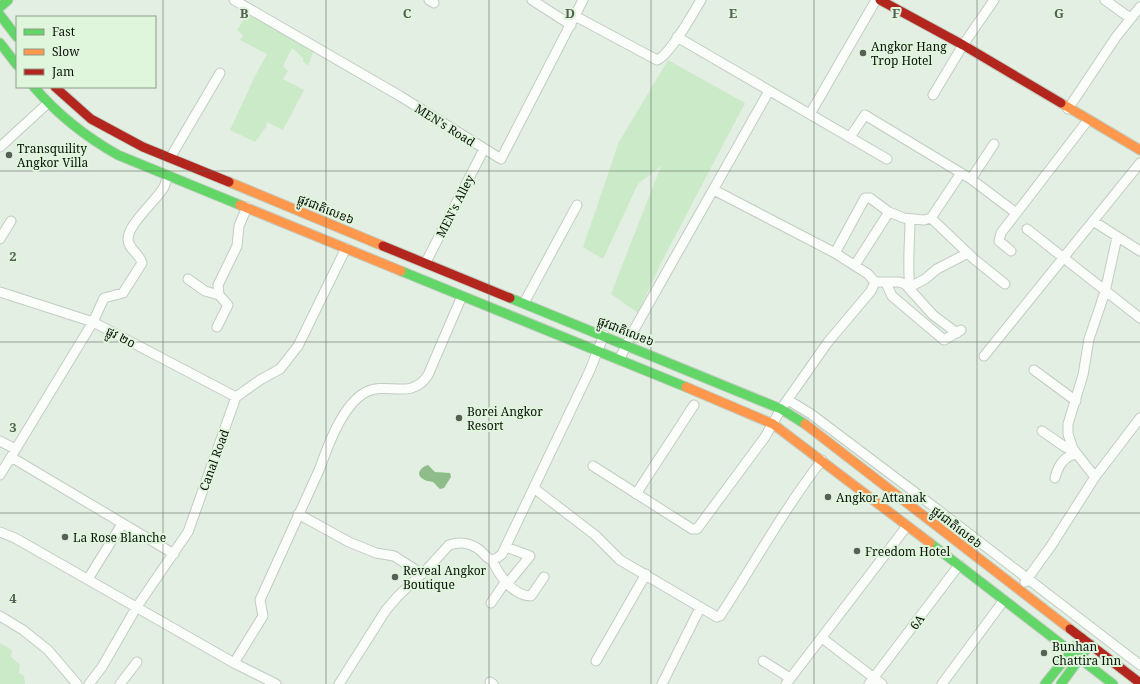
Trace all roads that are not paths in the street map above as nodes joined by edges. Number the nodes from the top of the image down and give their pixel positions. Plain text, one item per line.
1 (8, 0) edge
2 (234, 0) edge
3 (532, 0) edge
4 (583, 0) edge
5 (701, 0) edge
6 (876, 0) edge
7 (880, 0) edge
8 (994, 0) edge
9 (1105, 0) edge
10 (1140, 6) edge
11 (0, 8) edge
12 (0, 15) edge
13 (575, 16) junction
14 (1130, 18) junction
15 (571, 25) junction
16 (16, 36) edge
17 (677, 37) junction
18 (0, 43) edge
19 (963, 45) junction
20 (16, 64) edge
21 (220, 72) dead end
22 (35, 88) edge
23 (56, 88) edge
24 (769, 91) junction
25 (933, 95) dead end
26 (47, 104) junction
27 (1068, 109) junction
28 (810, 114) junction
29 (1088, 120) junction
30 (850, 137) junction
31 (994, 144) dead end
32 (0, 147) edge
33 (484, 149) junction
34 (1140, 150) edge
35 (170, 158) junction
36 (887, 159) dead end
37 (1140, 163) edge
38 (961, 173) junction
39 (168, 176) junction
40 (971, 179) junction
41 (714, 190) junction
42 (577, 205) dead end
43 (247, 207) junction
44 (889, 212) junction
45 (1016, 212) junction
46 (931, 218) junction
47 (910, 219) junction
48 (1093, 220) junction
49 (11, 221) dead end
50 (1027, 229) dead end
51 (1117, 237) junction
52 (0, 239) edge
53 (346, 248) junction
54 (1011, 251) dead end
55 (1140, 251) edge
56 (836, 253) junction
57 (968, 253) junction
58 (1062, 258) junction
59 (426, 262) junction
60 (855, 265) junction
61 (188, 279) dead end
62 (875, 282) junction
63 (886, 283) junction
64 (1004, 284) dead end
65 (910, 287) junction
66 (0, 292) edge
67 (1105, 292) junction
68 (219, 294) junction
69 (462, 296) junction
70 (524, 303) junction
71 (1140, 318) edge
72 (93, 322) junction
73 (217, 327) dead end
74 (604, 335) junction
75 (626, 344) junction
76 (599, 351) junction
77 (984, 356) dead end
78 (619, 360) junction
79 (1034, 370) dead end
80 (236, 397) junction
81 (788, 400) junction
82 (1076, 401) junction
83 (694, 405) dead end
84 (781, 409) junction
85 (1140, 418) edge
86 (773, 424) junction
87 (1042, 431) dead end
88 (0, 440) edge
89 (1075, 452) junction
90 (13, 453) junction
91 (822, 460) junction
92 (593, 466) dead end
93 (0, 475) edge
94 (1095, 477) junction
95 (1055, 478) dead end
96 (535, 489) junction
97 (636, 494) junction
98 (298, 514) junction
99 (122, 524) junction
100 (907, 526) junction
101 (0, 532) edge
102 (506, 547) junction
103 (174, 554) junction
104 (492, 560) junction
105 (959, 565) junction
106 (422, 574) junction
107 (646, 574) junction
108 (544, 577) dead end
109 (1028, 578) junction
110 (88, 579) junction
111 (507, 582) junction
112 (1019, 590) junction
113 (1004, 600) junction
114 (491, 603) dead end
115 (136, 608) junction
116 (700, 608) junction
117 (0, 616) edge
118 (822, 638) junction
119 (1082, 638) junction
120 (1090, 644) junction
121 (1072, 652) junction
122 (1079, 658) junction
123 (596, 660) dead end
124 (763, 661) dead end
125 (137, 662) dead end
126 (234, 663) junction
127 (1139, 663) edge
128 (1128, 674) junction
129 (788, 681) edge
130 (871, 681) edge
131 (1140, 683) edge
132 (77, 684) edge
133 (89, 684) edge
134 (120, 684) edge
135 (276, 684) edge
136 (339, 684) edge
137 (662, 684) edge
138 (882, 684) edge
139 (942, 684) edge
140 (1045, 684) edge
141 (1061, 684) edge
142 (1113, 684) edge

1 - 11 main road
2 - 33 street, MEN's Road
3 - 15 street
4 - 13 street, MEN's Road
5 - 17 street
6 - 28 street
7 - 19 main road
8 - 19 street
9 - 14 street
10 - 14 street
12 - 16 main road
13 - 15 street, MEN's Road
13 - 17 street
14 - 27 street
15 - 33 street, MEN's Road
17 - 24 street
18 - 20 main road
19 - 25 street
19 - 27 main road
21 - 35 street
22 - 26 main road
23 - 35 main road, ផ្លូវជាតិលេខ៦
24 - 28 street
24 - 41 street
26 - 32 street
26 - 39 main road
27 - 29 main road
28 - 30 street
29 - 34 main road
29 - 45 street
30 - 36 street
30 - 38 street
31 - 40 street
33 - 59 street, MEN's Alley
35 - 59 main road, ផ្លូវជាតិលេខ៦
37 - 48 street
38 - 40 street
38 - 46 street
39 - 43 main road
39 - 72 street
40 - 45 street
41 - 56 street
41 - 75 street
42 - 70 street
43 - 53 main road
43 - 68 street
44 - 47 street
44 - 56 street
44 - 60 street
45 - 54 street
46 - 47 street
46 - 57 street
47 - 65 street
48 - 51 street
48 - 58 street
49 - 52 street
50 - 58 street
51 - 55 street
51 - 67 street
53 - 69 main road
53 - 80 street
56 - 60 street
57 - 64 street
57 - 65 street
58 - 67 street
58 - 77 street
59 - 70 main road, ផ្លូវជាតិលេខ៦
60 - 62 street
61 - 68 street
62 - 63 street
62 - 81 street
63 - 65 street
63 - 65 street
66 - 72 street, ផ្លូវ ២០
67 - 71 street
67 - 82 street
68 - 73 street
69 - 76 main road
69 - 98 street
70 - 74 main road, ផ្លូវជាតិលេខ៦
72 - 80 street, ផ្លូវ ២០
72 - 90 street
74 - 75 main road, ផ្លូវជាតិលេខ៦
74 - 76 street
75 - 78 street
75 - 84 main road, ផ្លូវជាតិលេខ៦
76 - 78 main road
76 - 96 street
78 - 86 main road
79 - 82 street
80 - 103 street, Canal Road
81 - 84 street
81 - 109 street
82 - 89 street
83 - 97 street
84 - 86 street
84 - 112 main road, ផ្លូវជាតិលេខ៦
85 - 94 street
86 - 91 main road
86 - 97 street
87 - 89 street
88 - 90 street
89 - 94 street
89 - 95 street
90 - 93 street
90 - 99 street
91 - 100 main road
91 - 116 street
92 - 97 street
94 - 109 street
96 - 102 street
96 - 107 street
98 - 106 street
98 - 126 street
99 - 103 street
99 - 110 street
100 - 105 main road
100 - 118 street
101 - 110 street
102 - 104 street
102 - 111 street
103 - 115 street, Canal Road
104 - 106 street
104 - 111 street
105 - 113 main road
105 - 130 street, 6A
106 - 136 street
107 - 116 street
107 - 123 street
108 - 111 street
109 - 112 street
109 - 127 street
110 - 115 street
111 - 114 street
112 - 119 main road, ផ្លូវជាតិលេខ៦
113 - 121 main road
113 - 139 street
115 - 126 street
115 - 133 street, Canal Road
116 - 137 street
117 - 132 street
118 - 129 street
118 - 130 street
119 - 120 main road, ផ្លូវជាតិលេខ៦
119 - 121 main road
120 - 122 main road
120 - 128 main road, ផ្លូវជាតិលេខ៦
121 - 122 main road
121 - 140 main road
122 - 141 main road
122 - 142 main road
124 - 129 street
125 - 134 street
126 - 135 street
127 - 128 street
128 - 131 main road, ផ្លូវជាតិលេខ៦
130 - 138 street

